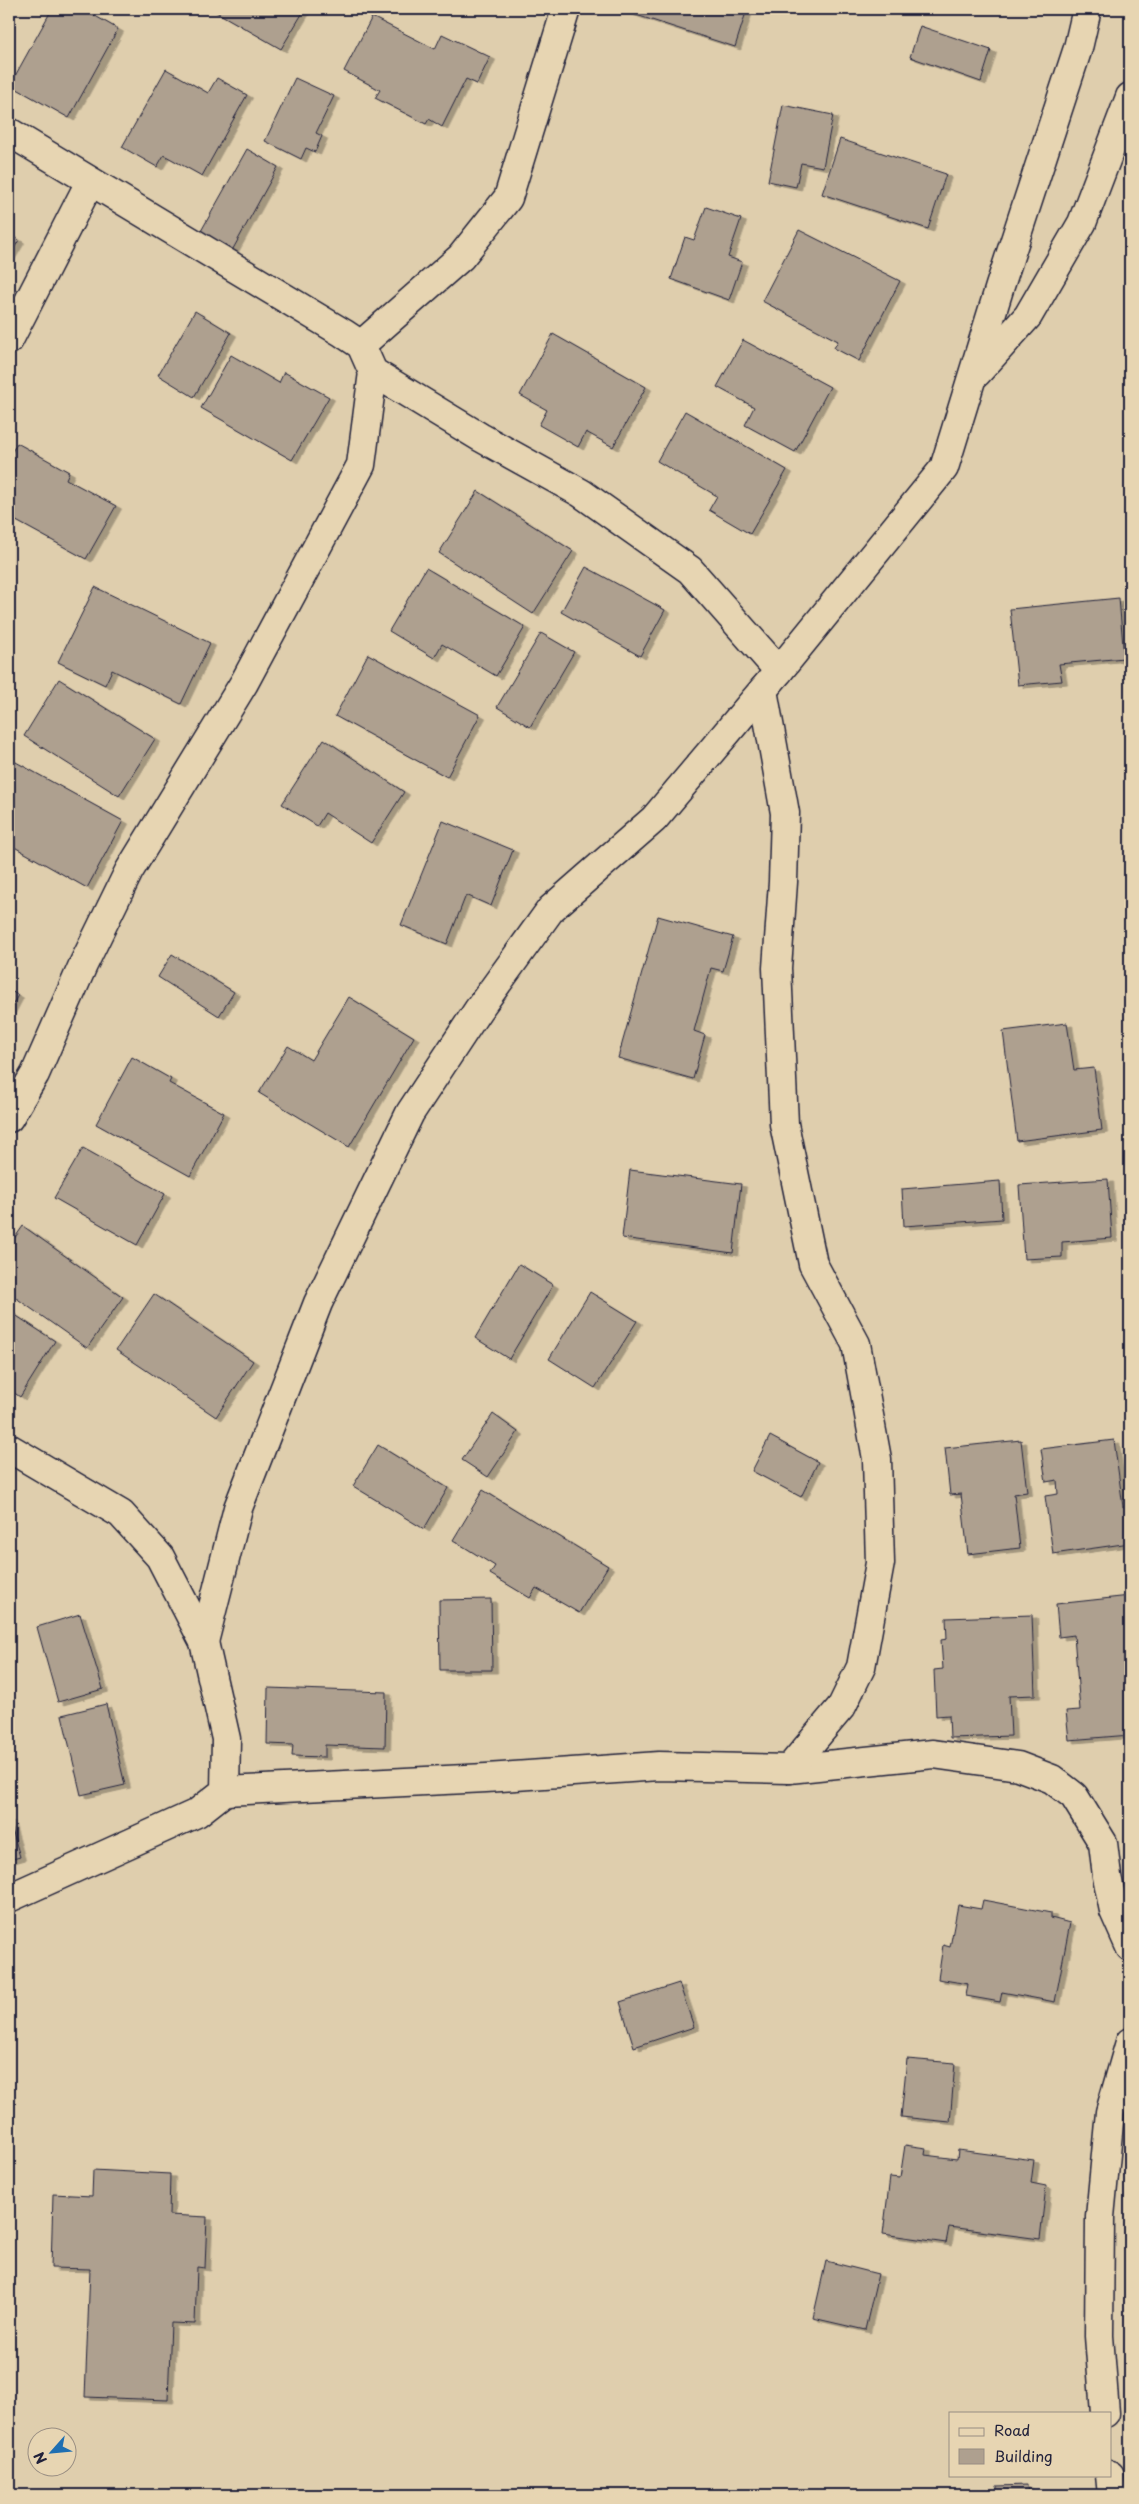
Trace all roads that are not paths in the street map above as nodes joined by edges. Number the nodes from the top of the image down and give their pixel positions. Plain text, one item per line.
1 (566, 9) edge
2 (1087, 9) edge
3 (1130, 97) edge
4 (9, 132) edge
5 (90, 182) junction
6 (9, 340) edge
7 (361, 345) junction
8 (373, 372) junction
9 (973, 378) junction
10 (771, 680) junction
11 (9, 1118) edge
12 (9, 1448) edge
13 (204, 1642) junction
14 (789, 1769) junction
15 (225, 1790) junction
16 (9, 1898) edge
17 (1130, 1947) edge
18 (1130, 2042) edge
19 (1105, 2412) edge
20 (1110, 2476) edge
21 (1112, 2495) edge

1 - 7 street
2 - 9 street
3 - 9 street
4 - 5 street
5 - 6 street
5 - 7 street
7 - 8 street
8 - 10 street
8 - 11 street
9 - 10 street
10 - 13 street
10 - 14 street
12 - 13 street
13 - 15 street
14 - 15 street
14 - 17 street
15 - 16 street
18 - 19 street
20 - 21 street

